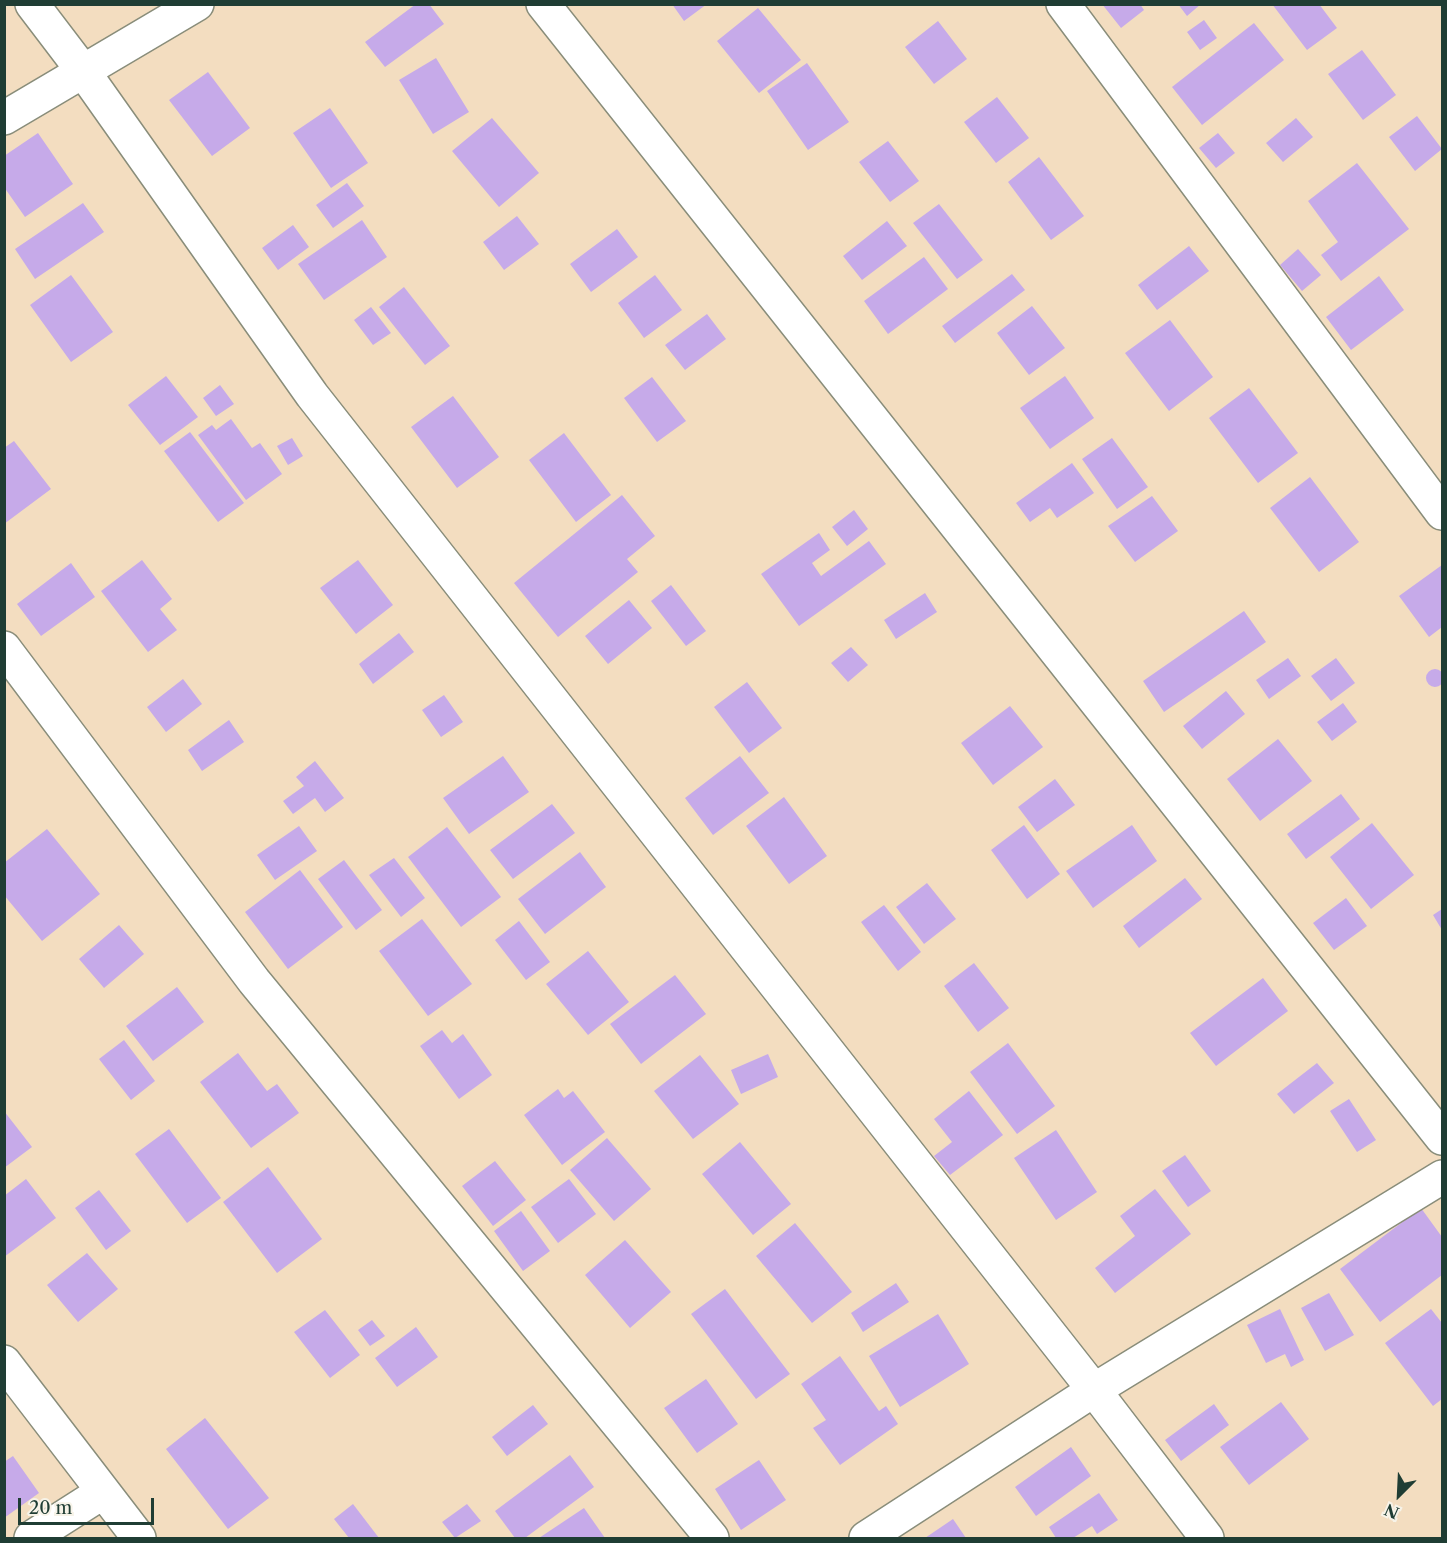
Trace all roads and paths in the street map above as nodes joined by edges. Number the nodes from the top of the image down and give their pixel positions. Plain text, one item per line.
1 (32, 4) edge
2 (196, 4) edge
3 (543, 4) edge
4 (1063, 4) edge
5 (83, 71) junction
6 (4, 118) edge
7 (1443, 513) edge
8 (4, 648) edge
9 (1443, 1138) edge
10 (1443, 1177) edge
11 (4, 1362) edge
12 (1094, 1390) junction
13 (103, 1492) junction
14 (31, 1539) edge
15 (139, 1539) edge
16 (712, 1539) edge
17 (867, 1539) edge
18 (1207, 1539) edge

1 - 5 street
2 - 5 street
3 - 9 street
4 - 7 street
5 - 6 street
5 - 12 street
8 - 16 street
10 - 12 street
11 - 13 street
12 - 17 street
12 - 18 street
13 - 14 street
13 - 15 street

